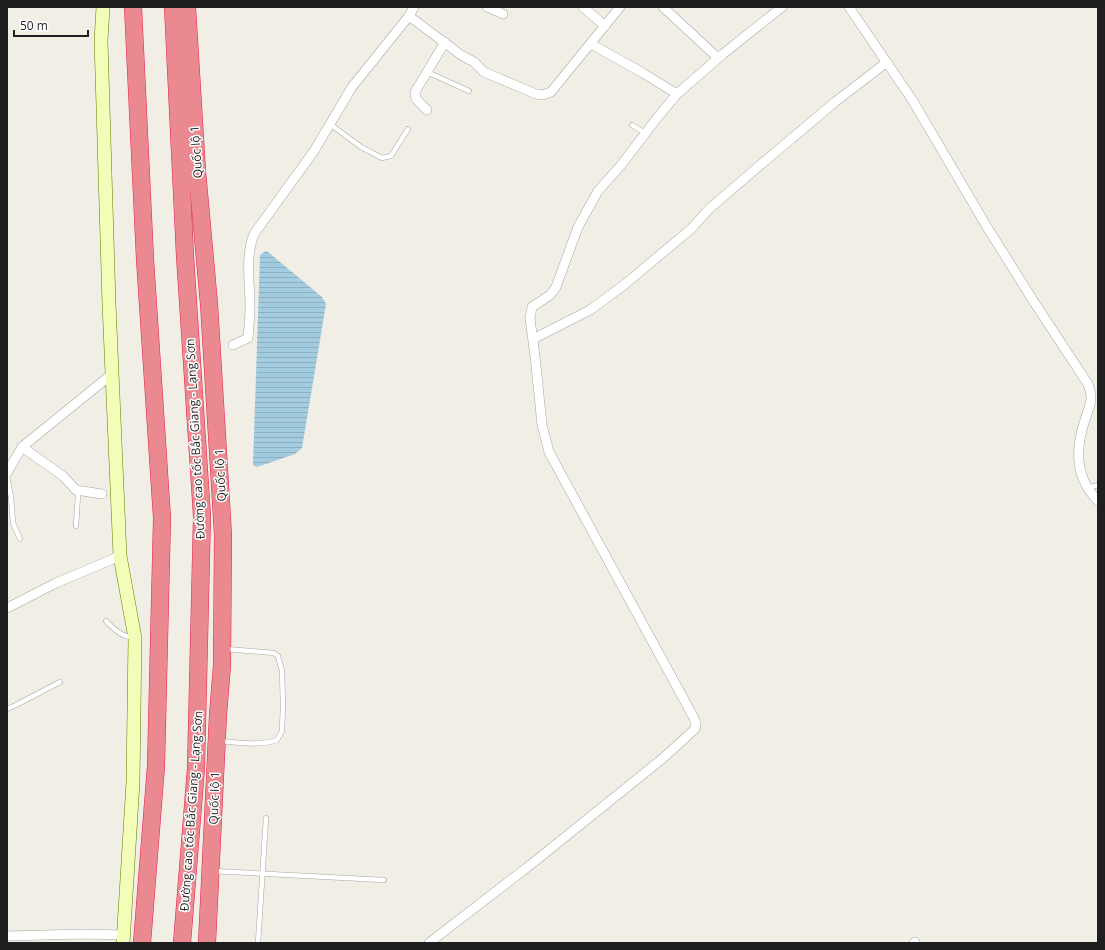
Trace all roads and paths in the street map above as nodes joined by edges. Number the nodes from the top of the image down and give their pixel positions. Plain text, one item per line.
1 (103, 7) edge
2 (133, 7) edge
3 (173, 7) edge
4 (187, 7) edge
5 (414, 7) edge
6 (487, 7) edge
7 (583, 7) edge
8 (620, 7) edge
9 (663, 7) edge
10 (782, 7) edge
11 (849, 7) edge
12 (503, 14) dead end
13 (409, 16) junction
14 (605, 26) junction
15 (445, 42) junction
16 (591, 44) junction
17 (718, 58) junction
18 (886, 62) junction
19 (427, 72) junction
20 (469, 91) dead end
21 (677, 94) junction
22 (427, 110) dead end
23 (330, 124) junction
24 (632, 125) dead end
25 (408, 129) dead end
26 (645, 133) junction
27 (533, 339) junction
28 (233, 345) dead end
29 (112, 374) junction
30 (22, 446) junction
31 (7, 473) edge
32 (7, 476) edge
33 (1098, 485) edge
34 (1088, 488) junction
35 (76, 490) junction
36 (102, 494) dead end
37 (1098, 501) edge
38 (76, 526) dead end
39 (20, 540) dead end
40 (120, 556) junction
41 (7, 608) edge
42 (106, 621) dead end
43 (135, 638) junction
44 (222, 649) junction
45 (60, 682) dead end
46 (7, 709) edge
47 (217, 741) junction
48 (266, 818) dead end
49 (211, 871) junction
50 (263, 874) junction
51 (384, 880) dead end
52 (7, 936) edge
53 (123, 939) edge
54 (142, 943) edge
55 (182, 943) edge
56 (208, 943) edge
57 (258, 943) edge
58 (429, 943) edge

1 - 29 street
2 - 54 highway
3 - 55 highway, Đường cao tốc Bắc Giang - Lạng Sơn
4 - 44 highway, Quốc lộ 1
5 - 13 street
6 - 12 street
7 - 14 street
8 - 14 street
9 - 17 street
10 - 17 street
11 - 18 street
13 - 15 street
13 - 23 street
14 - 16 street
15 - 16 street
15 - 19 street
16 - 21 street
17 - 21 street
18 - 27 street
18 - 34 street
19 - 20 lane
19 - 22 street
21 - 26 street
23 - 25 lane
23 - 28 street
24 - 26 lane
26 - 27 street
27 - 58 street
29 - 30 street
29 - 40 street
30 - 31 street
30 - 35 street
32 - 39 lane
33 - 34 lane
34 - 37 street
35 - 36 street
35 - 38 lane
40 - 41 street
40 - 43 street
42 - 43 lane
43 - 53 street
44 - 47 highway, Quốc lộ 1
44 - 47 lane
45 - 46 lane
47 - 49 highway, Quốc lộ 1
48 - 50 lane
49 - 50 lane
49 - 56 highway, Quốc lộ 1
50 - 51 lane
50 - 57 lane
52 - 53 street

